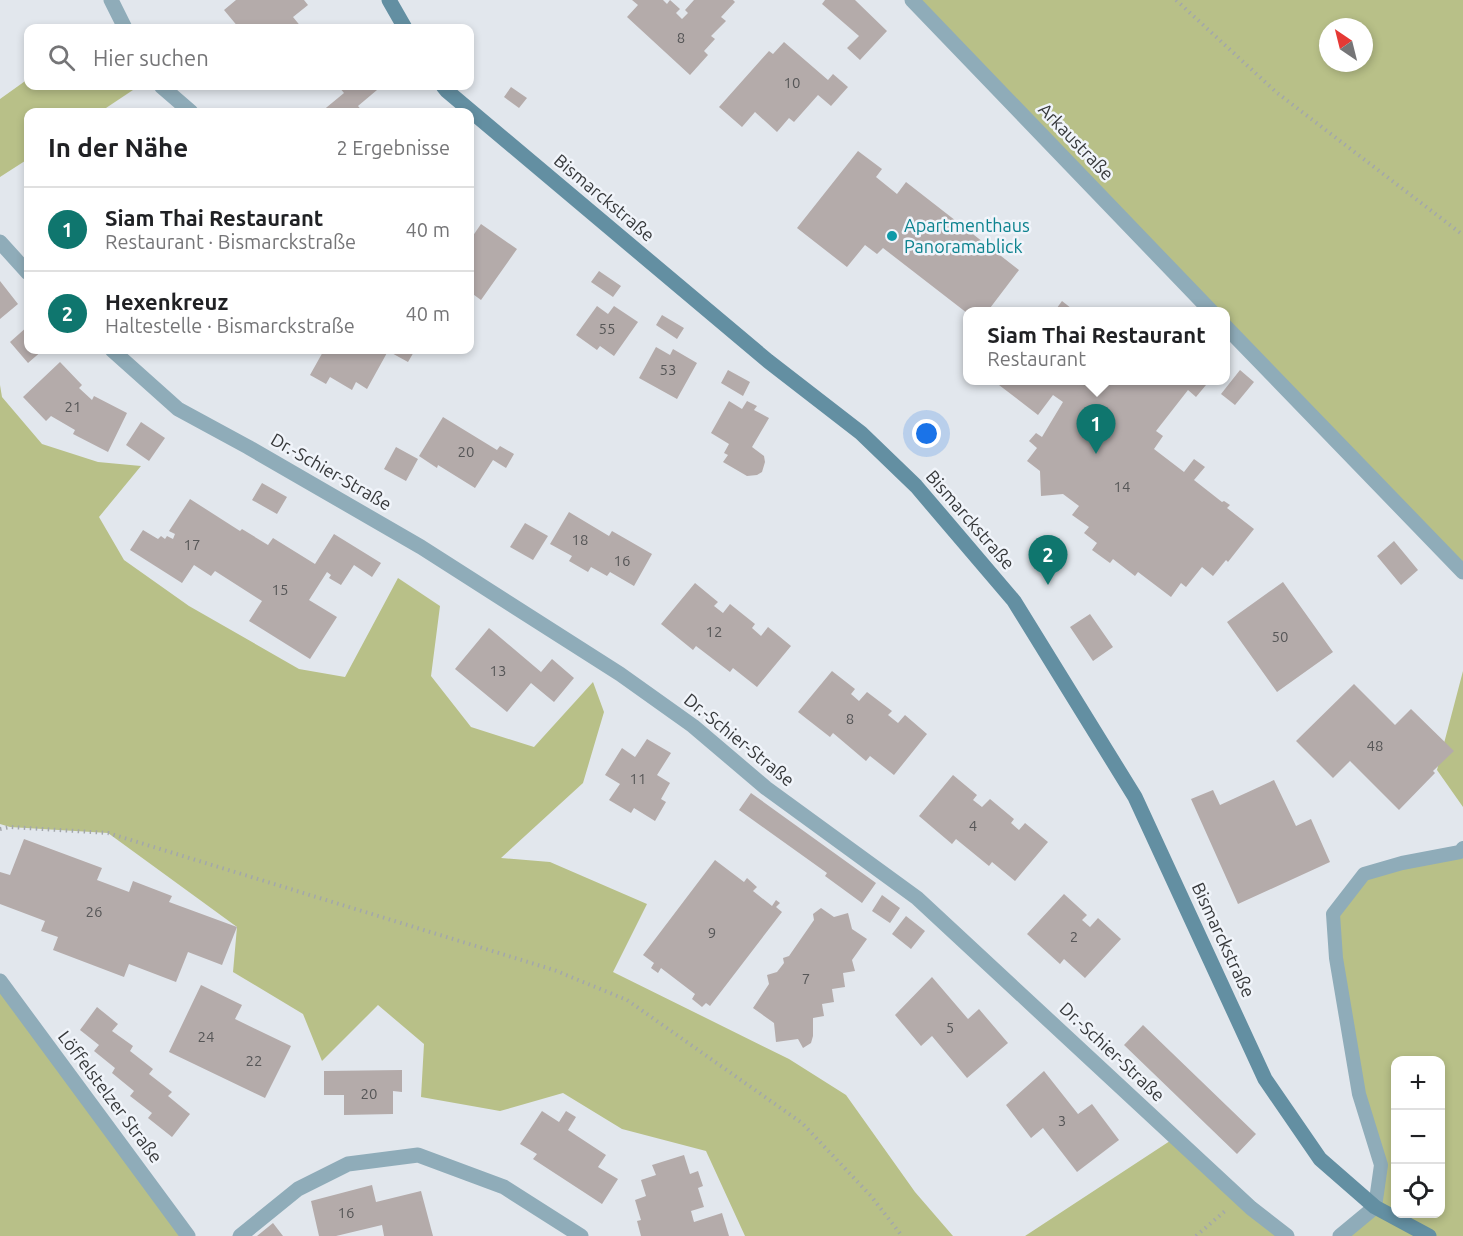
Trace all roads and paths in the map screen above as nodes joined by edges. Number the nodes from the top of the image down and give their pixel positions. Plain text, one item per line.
1 (111, 0) edge
2 (389, 0) edge
3 (912, 0) edge
4 (1176, 0) edge
5 (123, 24) edge
6 (403, 24) edge
7 (166, 90) edge
8 (447, 90) edge
9 (186, 108) edge
10 (467, 108) edge
11 (474, 114) edge
12 (1463, 235) edge
13 (0, 242) edge
14 (24, 269) edge
15 (1207, 307) edge
16 (1230, 331) edge
17 (116, 354) edge
18 (1463, 572) edge
19 (0, 829) edge
20 (1463, 848) edge
21 (0, 981) edge
22 (1375, 1207) junction
23 (1213, 1223) dead end
24 (188, 1236) edge
25 (240, 1236) edge
26 (581, 1236) edge
27 (902, 1236) edge
28 (1196, 1236) edge
29 (1287, 1236) edge
30 (1340, 1236) edge
31 (1429, 1236) edge

1 - 5 street
2 - 6 street
3 - 15 street, Arkaustraße
4 - 12 path
7 - 9 street
8 - 10 street, Bismarckstraße
11 - 22 street, Bismarckstraße
13 - 14 street
16 - 18 street
17 - 29 street, Dr.-Schier-Straße
19 - 27 path
20 - 22 lane
21 - 24 street, Löffelstelzer Straße
22 - 30 street
22 - 31 street, Bismarckstraße
23 - 28 path
25 - 26 street

